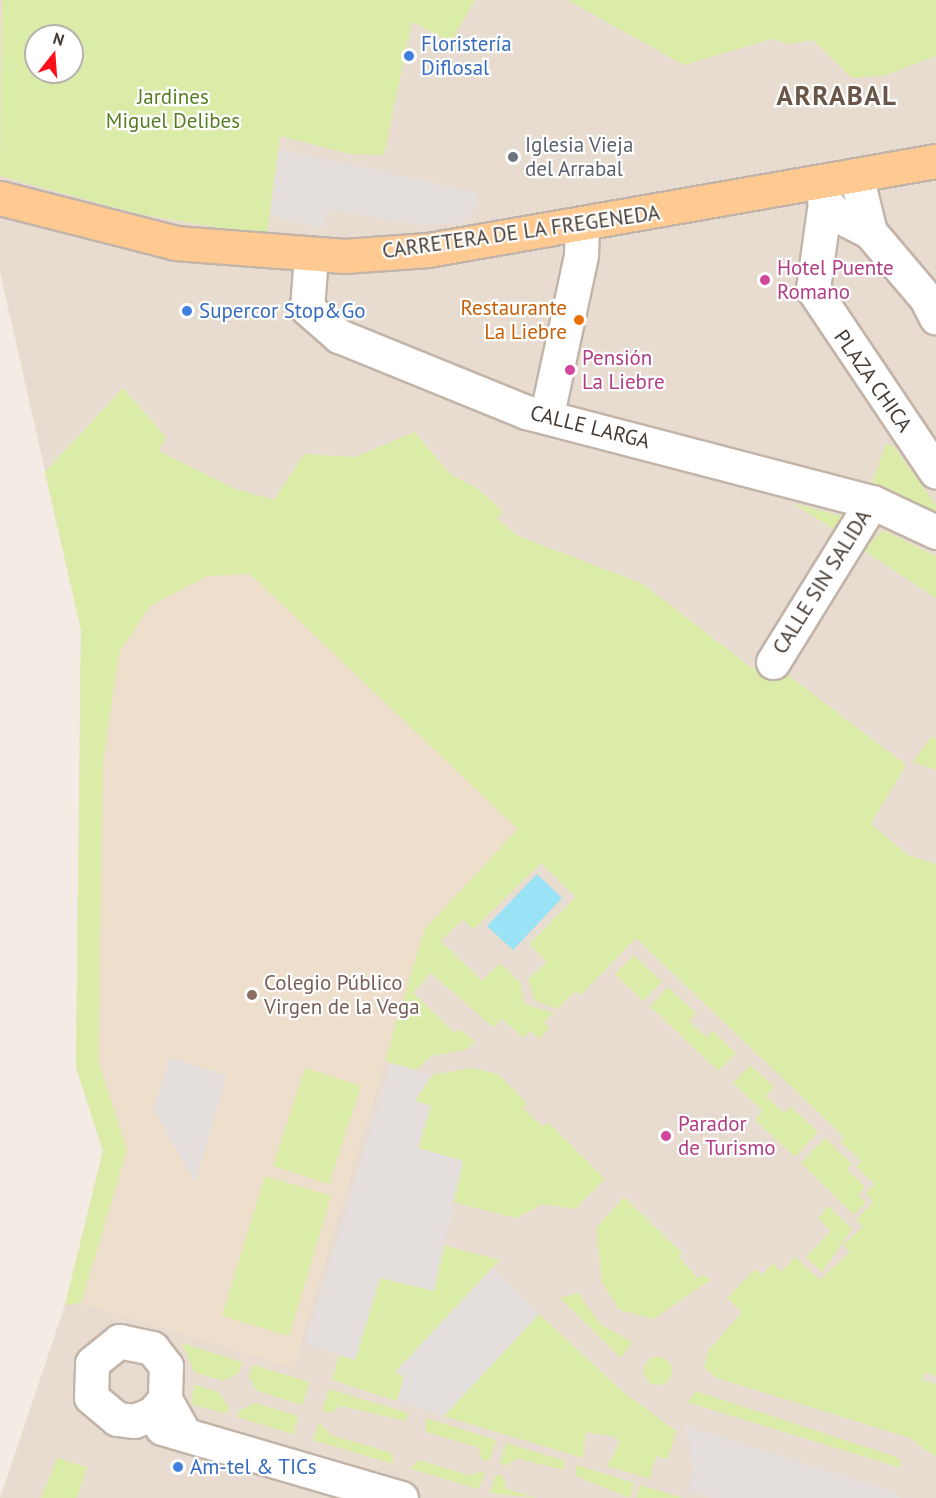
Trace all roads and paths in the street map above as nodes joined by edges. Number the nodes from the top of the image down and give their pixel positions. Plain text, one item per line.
1 (936, 161) edge
2 (856, 175) junction
3 (822, 192) junction
4 (0, 198) edge
5 (582, 226) junction
6 (870, 232) junction
7 (311, 256) junction
8 (933, 307) edge
9 (547, 414) junction
10 (936, 472) edge
11 (872, 502) junction
12 (936, 532) edge
13 (773, 662) dead end
14 (165, 1399) junction
15 (134, 1421) junction
16 (184, 1433) junction
17 (401, 1498) edge

1 - 2 main road, CARRETERA DE LA FREGENEDA
2 - 3 main road, CARRETERA DE LA FREGENEDA
2 - 6 street
3 - 5 main road, CARRETERA DE LA FREGENEDA
3 - 6 street
3 - 10 street, PLAZA CHICA
4 - 7 main road, CARRETERA DE LA FREGENEDA
5 - 7 main road, CARRETERA DE LA FREGENEDA
5 - 9 street
6 - 8 street
7 - 9 street, CALLE LARGA
9 - 11 street, CALLE LARGA
11 - 12 street, CALLE LARGA
11 - 13 street, CALLE SIN SALIDA
14 - 15 street
14 - 15 street
14 - 16 street
15 - 16 street
16 - 17 street

